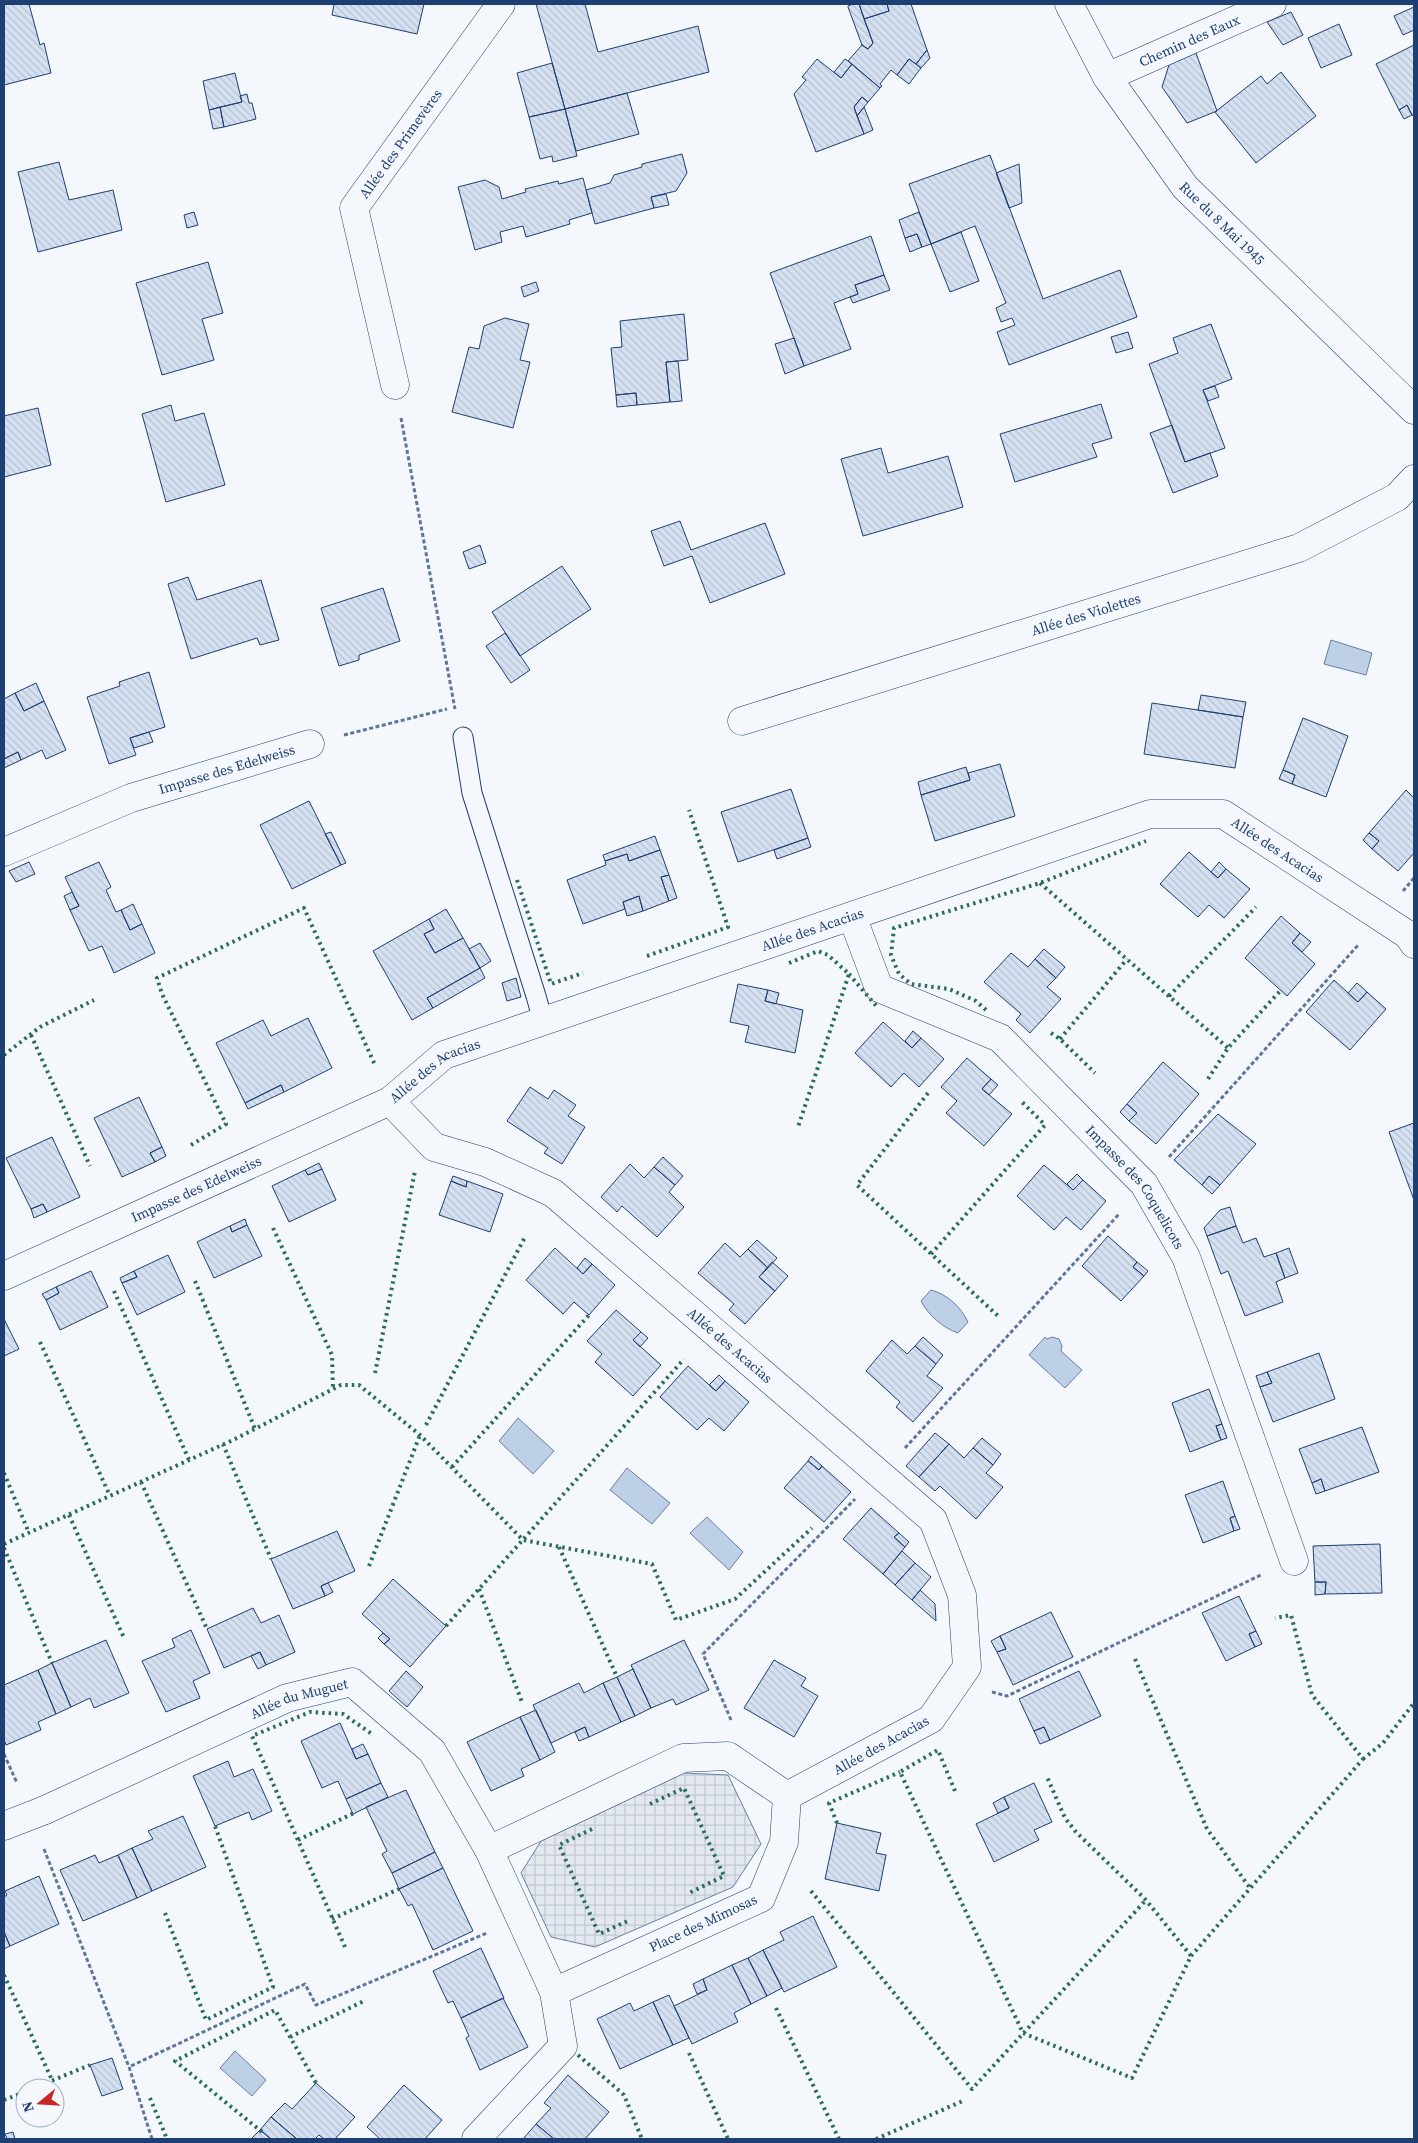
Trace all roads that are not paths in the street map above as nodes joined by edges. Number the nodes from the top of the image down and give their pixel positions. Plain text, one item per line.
1 (501, 4) edge
2 (1069, 4) edge
3 (1272, 4) edge
4 (1108, 77) junction
5 (395, 385) road end
6 (1414, 410) edge
7 (1414, 479) edge
8 (742, 721) dead end
9 (463, 737) road end
10 (310, 744) road end
11 (4, 852) edge
12 (852, 916) junction
13 (1414, 944) edge
14 (543, 1021) junction
15 (390, 1101) junction
16 (4, 1276) edge
17 (1294, 1562) dead end
18 (787, 1796) junction
19 (4, 1826) edge
20 (489, 1850) junction
21 (554, 1992) junction
22 (476, 2139) edge

1 - 5 street, Allée des Primevères
2 - 4 street, Rue du 8 Mai 1945
3 - 4 street, Chemin des Eaux
4 - 6 street, Rue du 8 Mai 1945
7 - 8 street, Allée des Violettes
9 - 14 lane
10 - 11 street, Impasse des Edelweiss
12 - 13 street, Allée des Acacias
12 - 14 street, Allée des Acacias
12 - 17 street, Impasse des Coquelicots
14 - 15 street, Allée des Acacias
15 - 16 street, Impasse des Edelweiss
15 - 18 street, Allée des Acacias
18 - 20 street
18 - 21 street, Place des Mimosas
19 - 20 street, Allée du Muguet
20 - 21 street
21 - 22 street

